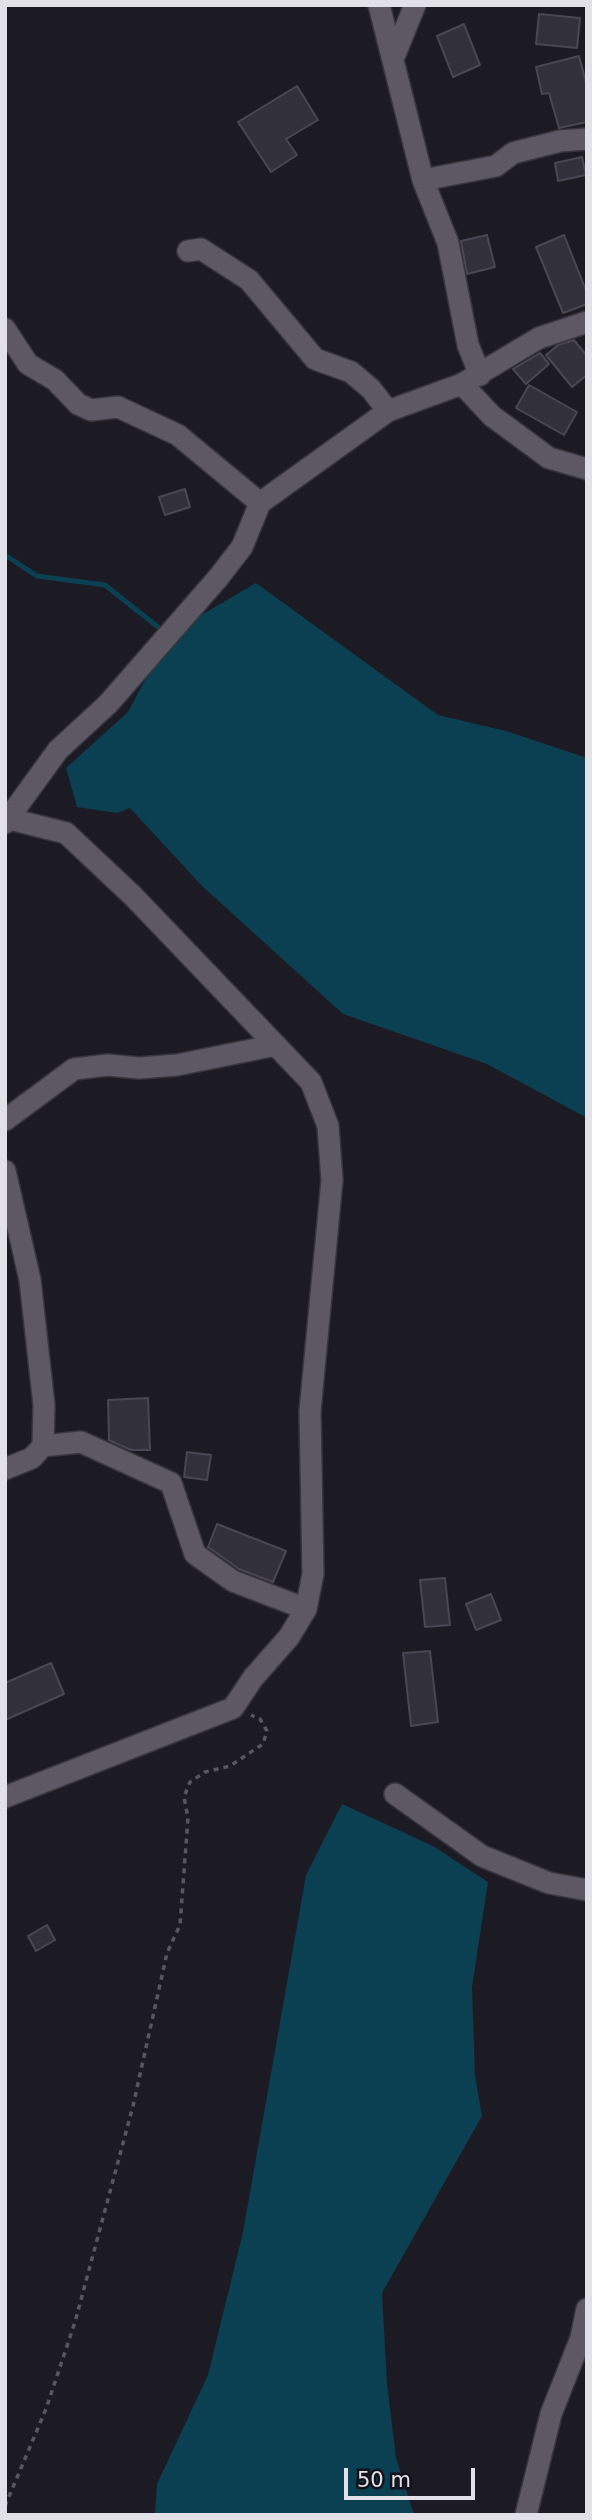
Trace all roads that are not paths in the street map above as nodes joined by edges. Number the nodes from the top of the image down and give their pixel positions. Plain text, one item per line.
1 (379, 5) edge
2 (415, 5) edge
3 (393, 59) junction
4 (587, 139) edge
5 (423, 180) junction
6 (188, 251) dead end
7 (587, 322) edge
8 (5, 329) edge
9 (471, 379) junction
10 (388, 411) junction
11 (587, 469) edge
12 (260, 503) junction
13 (8, 821) edge
14 (276, 1045) junction
15 (5, 1120) edge
16 (5, 1171) edge
17 (43, 1446) junction
18 (5, 1469) edge
19 (306, 1609) junction
20 (395, 1794) dead end
21 (5, 1797) edge
22 (586, 1891) edge
23 (587, 2309) edge
24 (526, 2515) edge

1 - 3 street
2 - 3 street
3 - 5 street
4 - 5 street
5 - 9 street
6 - 10 street
7 - 9 street
8 - 12 street
9 - 10 street
9 - 11 street
10 - 12 street
12 - 13 street
13 - 14 street
14 - 15 street
14 - 19 street
16 - 17 street
17 - 18 street
17 - 19 street
19 - 21 street
20 - 22 street
23 - 24 street

